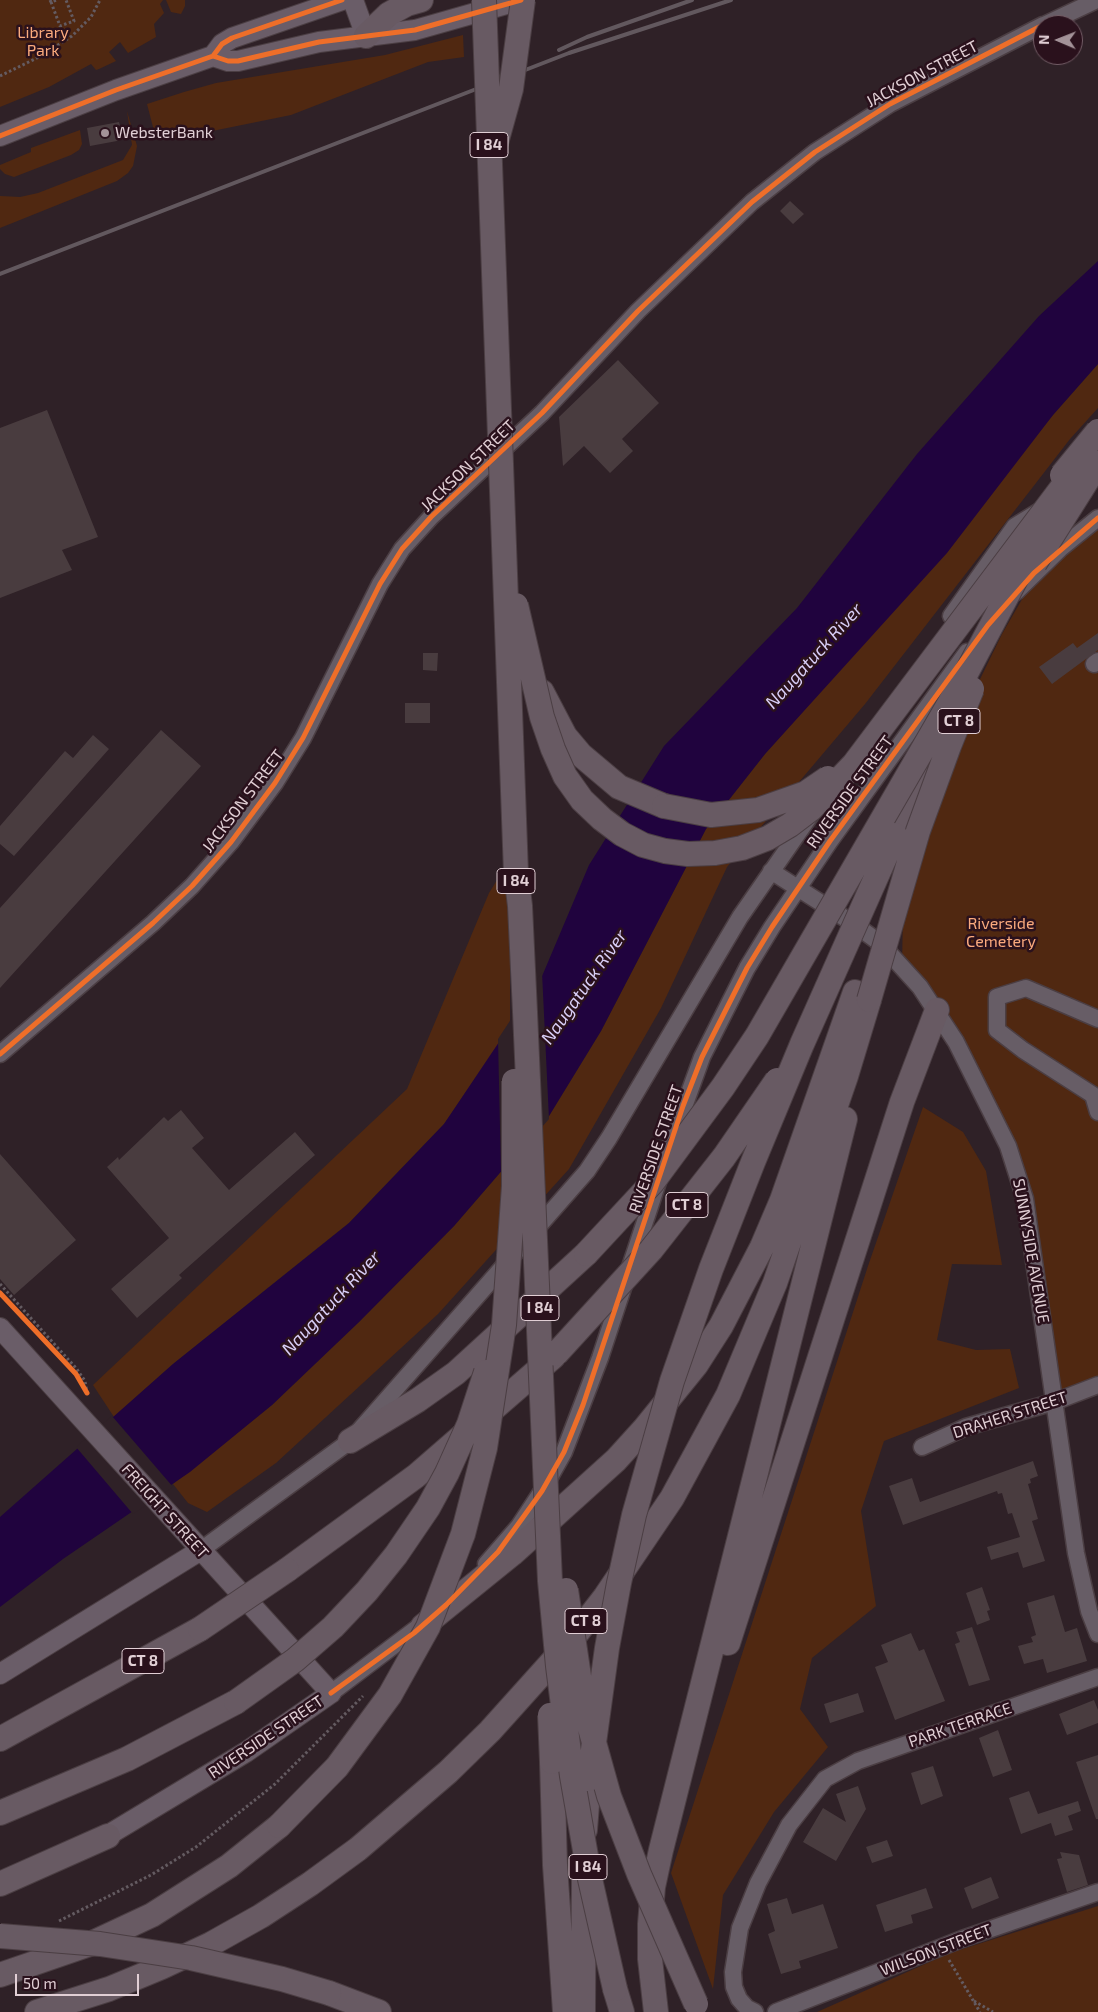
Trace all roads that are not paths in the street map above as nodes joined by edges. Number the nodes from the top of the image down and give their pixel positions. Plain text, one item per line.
1 (342, 0) edge
2 (353, 0) edge
3 (421, 0) edge
4 (475, 0) edge
5 (484, 0) edge
6 (522, 0) edge
7 (1097, 0) edge
8 (1065, 15) edge
9 (1033, 30) edge
10 (366, 36) junction
11 (485, 38) junction
12 (213, 56) junction
13 (0, 136) edge
14 (489, 170) junction
15 (1098, 431) edge
16 (1098, 442) edge
17 (1092, 468) edge
18 (1098, 518) edge
19 (504, 551) junction
20 (960, 685) junction
21 (772, 871) junction
22 (515, 873) junction
23 (797, 889) junction
24 (866, 999) junction
25 (937, 1010) junction
26 (1098, 1019) edge
27 (802, 1044) junction
28 (0, 1054) edge
29 (1098, 1112) edge
30 (0, 1328) edge
31 (1098, 1385) edge
32 (1054, 1402) junction
33 (350, 1441) junction
34 (922, 1447) dead end
35 (548, 1531) junction
36 (201, 1550) junction
37 (1094, 1609) edge
38 (414, 1633) junction
39 (1098, 1634) edge
40 (0, 1674) edge
41 (1098, 1677) edge
42 (332, 1693) junction
43 (0, 1739) edge
44 (0, 1813) edge
45 (108, 1836) junction
46 (661, 1850) junction
47 (0, 1884) edge
48 (1098, 1892) edge
49 (0, 1895) edge
50 (0, 1936) edge
51 (0, 1974) edge
52 (698, 2008) edge
53 (37, 2012) edge
54 (379, 2012) edge
55 (565, 2012) edge
56 (583, 2012) edge
57 (622, 2012) edge
58 (656, 2012) edge
59 (755, 2012) edge
60 (776, 2012) edge

1 - 12 main road
2 - 10 main road
3 - 10 highway
4 - 11 highway, bridge
5 - 11 highway, I 84, bridge
5 - 19 highway, I 84, bridge
6 - 10 main road
6 - 14 highway, bridge
7 - 8 street, JACKSON STREET
9 - 28 street, JACKSON STREET
10 - 12 main road
11 - 14 highway, I 84, bridge
12 - 13 main road
14 - 19 highway, I 84, bridge
15 - 19 highway, bridge
16 - 17 highway, CT 8
17 - 19 highway, bridge
17 - 20 highway, CT 8, bridge
17 - 21 street, RIVERSIDE STREET
17 - 24 highway, CT 8, bridge
18 - 23 street, RIVERSIDE STREET
19 - 22 highway, I 84, bridge
20 - 27 highway, CT 8, bridge
20 - 33 highway, bridge
21 - 23 street, SUNNYSIDE AVENUE
21 - 33 street, RIVERSIDE STREET
22 - 35 highway, I 84, bridge
22 - 44 highway, bridge
22 - 51 highway, bridge
22 - 55 highway, I 84, bridge
23 - 25 street, SUNNYSIDE AVENUE
23 - 38 street, RIVERSIDE STREET
24 - 38 highway
24 - 46 highway
24 - 53 highway, CT 8
25 - 32 street, SUNNYSIDE AVENUE
25 - 46 highway
26 - 29 street
27 - 43 highway, CT 8, bridge
27 - 56 highway, bridge
30 - 36 main road, FREIGHT STREET
31 - 32 street, DRAHER STREET
32 - 34 street, DRAHER STREET
32 - 37 street, SUNNYSIDE AVENUE
33 - 36 street, RIVERSIDE STREET
35 - 52 highway, bridge
35 - 57 highway, I 84, bridge
36 - 40 main road, RIVERSIDE STREET
36 - 42 main road, FREIGHT STREET
37 - 39 street, SUNNYSIDE AVENUE
38 - 42 street, RIVERSIDE STREET
41 - 59 street, PARK TERRACE
42 - 45 main road, RIVERSIDE STREET
45 - 47 highway
45 - 49 main road, RIVERSIDE STREET
46 - 58 highway
48 - 60 street, WILSON STREET
50 - 54 highway, bridge

